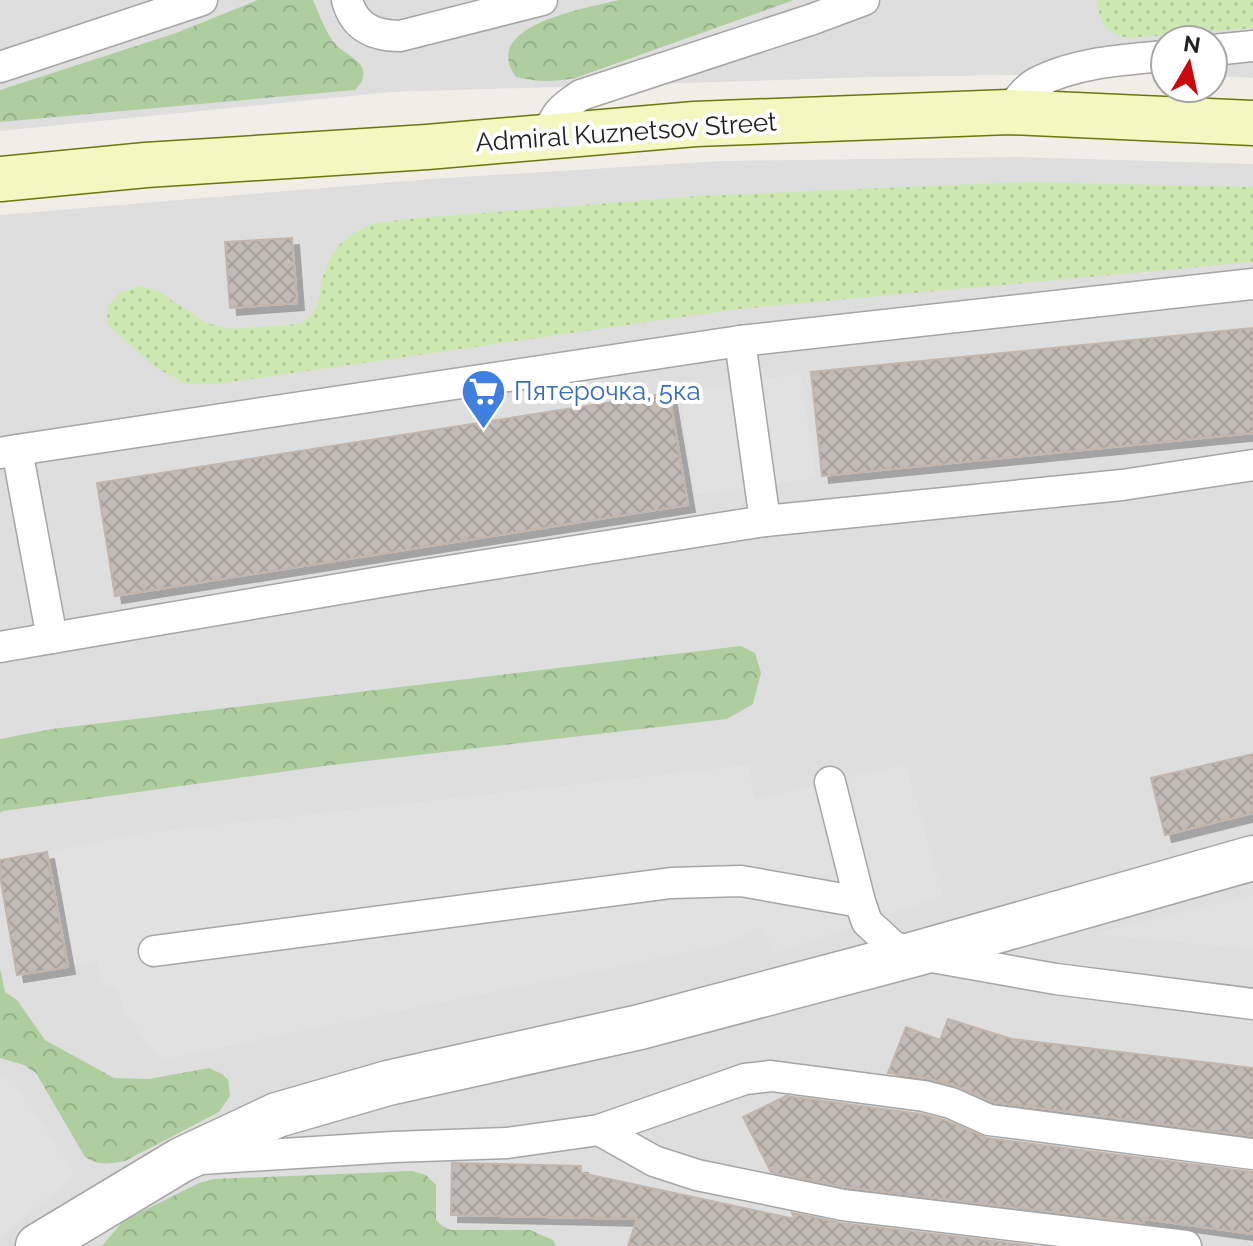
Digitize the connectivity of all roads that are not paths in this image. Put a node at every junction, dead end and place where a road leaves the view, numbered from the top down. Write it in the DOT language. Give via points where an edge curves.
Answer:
graph roads {
  1 [pos="202,0"];
  2 [pos="347,0"];
  3 [pos="542,0"];
  4 [pos="864,0"];
  5 [pos="1253,46"];
  6 [pos="1229,48"];
  7 [pos="1149,58"];
  8 [pos="0,67"];
  9 [pos="1009,112"];
  10 [pos="1253,123"];
  11 [pos="546,137"];
  12 [pos="0,179"];
  13 [pos="1253,284"];
  14 [pos="740,341"];
  15 [pos="8,451"];
  16 [pos="1253,465"];
  17 [pos="765,521"];
  18 [pos="52,638"];
  19 [pos="0,647"];
  20 [pos="830,782"];
  21 [pos="1253,858"];
  22 [pos="860,902"];
  23 [pos="154,951"];
  24 [pos="915,954"];
  25 [pos="1253,1004"];
  26 [pos="599,1130"];
  27 [pos="1253,1154"];
  28 [pos="181,1160"];
  29 [pos="38,1246"];
  30 [pos="1186,1246"];
  1 -- 8 [label="lane"];
  2 -- 3 [label="lane" via="357,22 387,36"];
  4 -- 11 [label="lane" via="581,95 555,116"];
  5 -- 6 [label="lane"];
  7 -- 9 [label="lane" via="1089,64 1038,81"];
  9 -- 10 [label="main road, Admiral Kuznetsov Street"];
  9 -- 11 [label="main road, Admiral Kuznetsov Street" via="695,124"];
  11 -- 12 [label="main road, Admiral Kuznetsov Street"];
  13 -- 14 [label="lane"];
  14 -- 15 [label="lane"];
  14 -- 17 [label="lane"];
  15 -- 18 [label="lane"];
  16 -- 17 [label="lane" via="1122,485"];
  17 -- 18 [label="lane"];
  18 -- 19 [label="lane"];
  20 -- 22 [label="lane"];
  21 -- 24 [label="street"];
  22 -- 23 [label="lane" via="741,881 671,883"];
  22 -- 24 [label="lane" via="867,922 893,946"];
  24 -- 25 [label="lane" via="1056,979"];
  24 -- 28 [label="street" via="640,1027 388,1083 277,1115"];
  26 -- 27 [label="lane" via="745,1079 771,1076 924,1096 989,1120"];
  26 -- 28 [label="lane" via="507,1143"];
  26 -- 30 [label="lane" via="654,1161 697,1175 843,1205"];
  28 -- 29 [label="street"];
}
